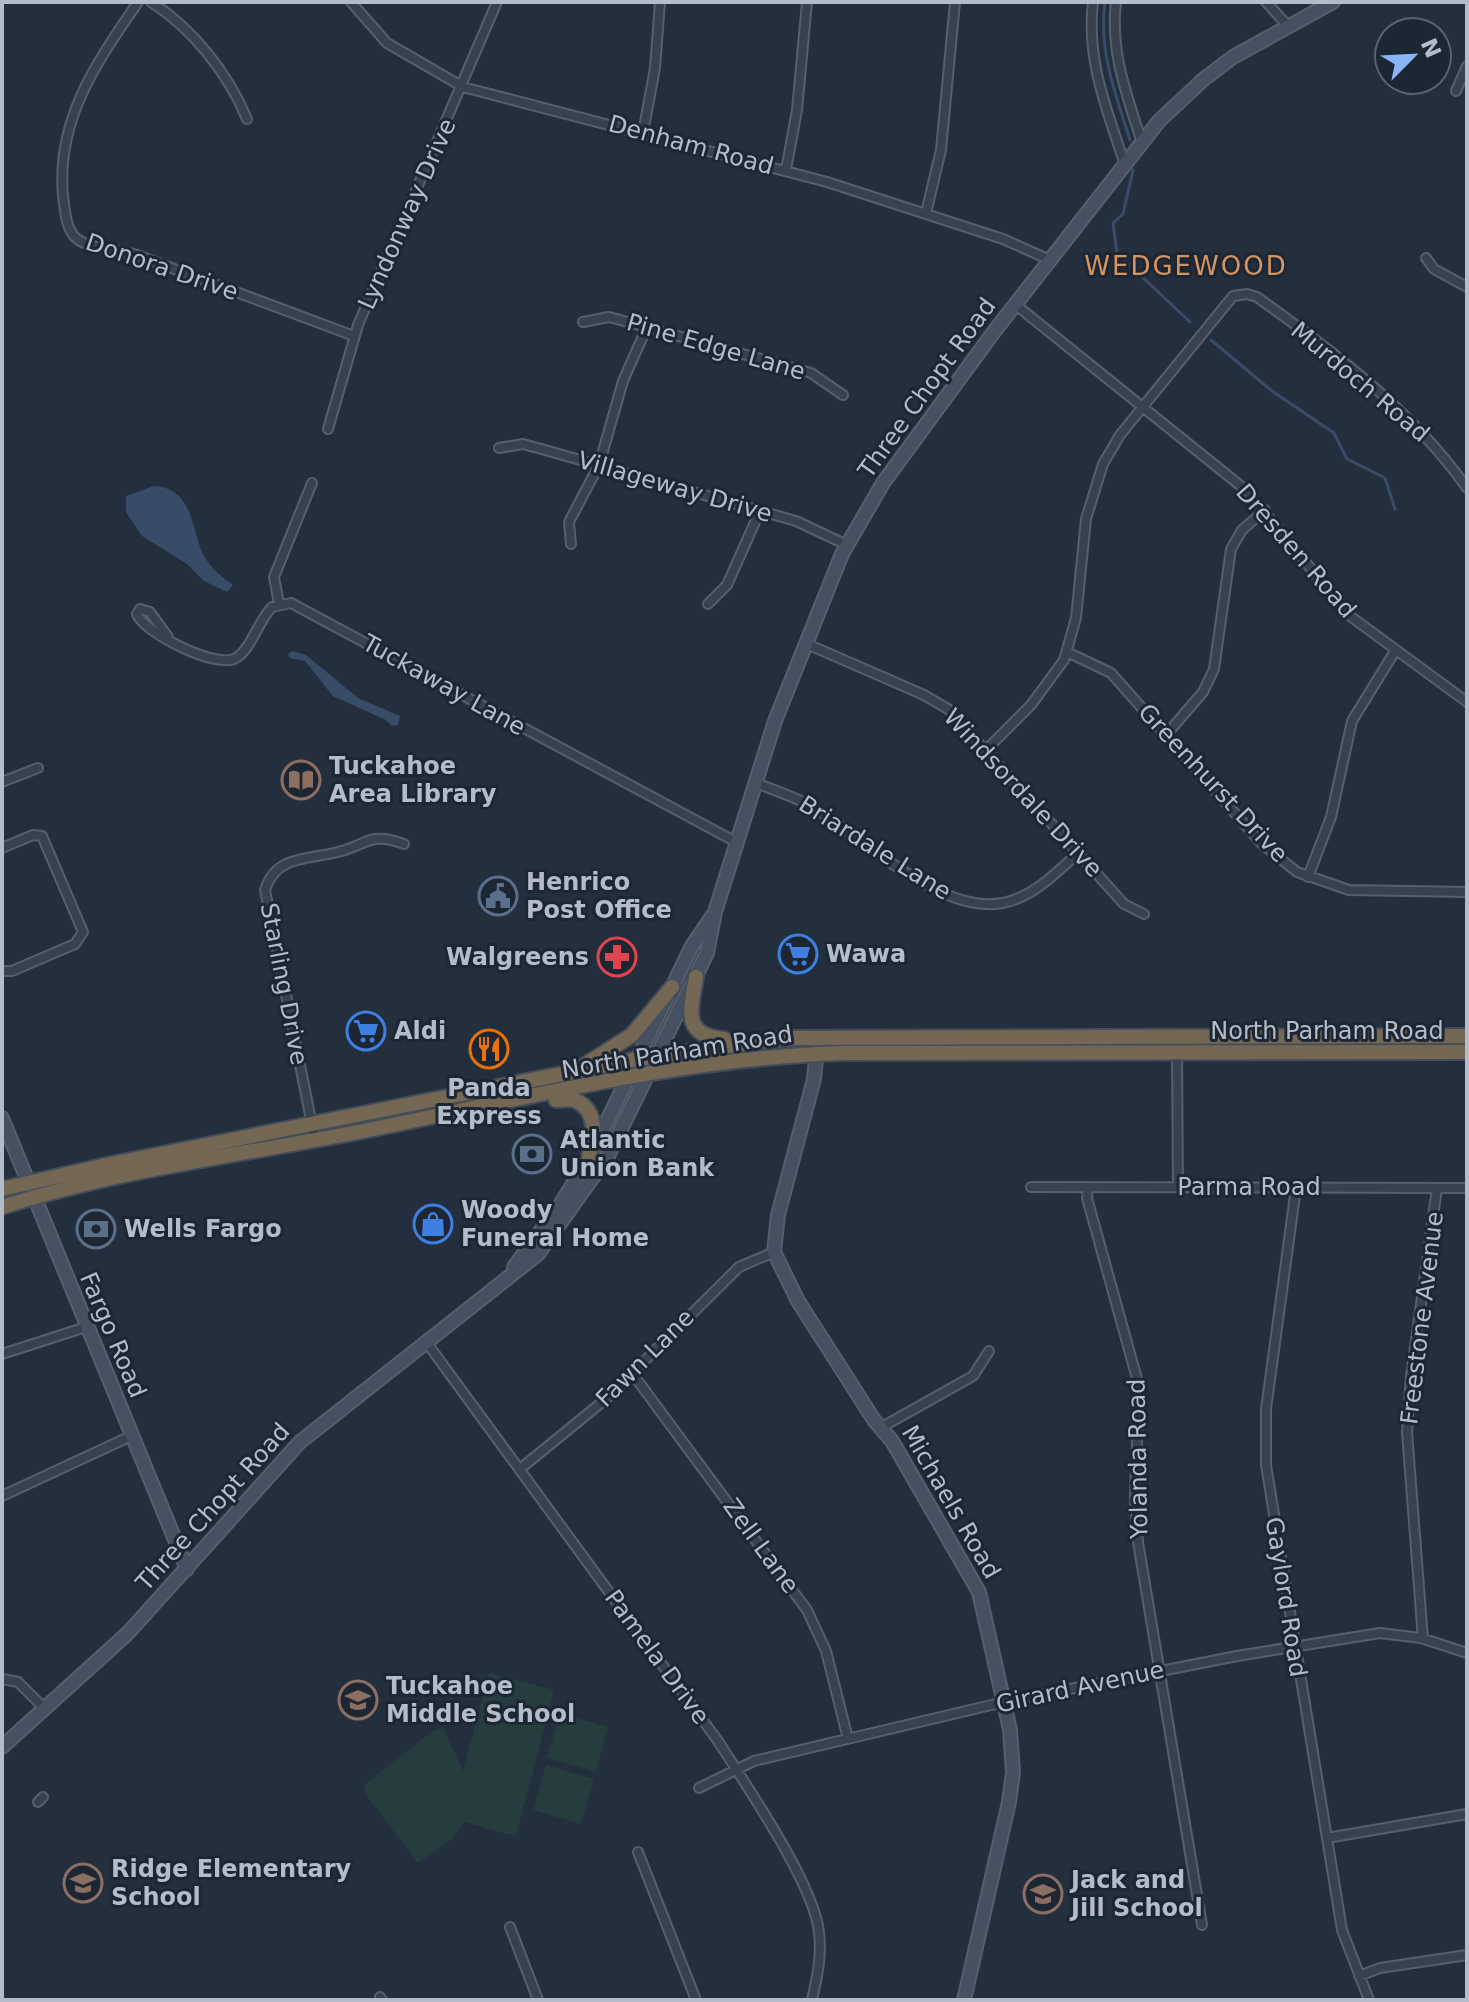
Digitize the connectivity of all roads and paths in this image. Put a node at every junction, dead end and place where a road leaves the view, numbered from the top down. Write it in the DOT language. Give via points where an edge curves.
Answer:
graph roads {
  1 [pos="138,2"];
  2 [pos="151,2"];
  3 [pos="351,2"];
  4 [pos="497,2"];
  5 [pos="660,2"];
  6 [pos="807,2"];
  7 [pos="955,2"];
  8 [pos="1093,2"];
  9 [pos="1116,2"];
  10 [pos="1266,2"];
  11 [pos="1333,2"];
  12 [pos="1289,27"];
  13 [pos="1467,66"];
  14 [pos="463,87"];
  15 [pos="1456,91"];
  16 [pos="247,119"];
  17 [pos="643,133"];
  18 [pos="1142,143"];
  19 [pos="1125,165"];
  20 [pos="786,170"];
  21 [pos="926,213"];
  22 [pos="1426,258"];
  23 [pos="1050,260"];
  24 [pos="1467,287"];
  25 [pos="1016,305"];
  26 [pos="583,322"];
  27 [pos="647,327"];
  28 [pos="354,336"];
  29 [pos="843,395"];
  30 [pos="1143,406"];
  31 [pos="328,429"];
  32 [pos="499,448"];
  33 [pos="599,465"];
  34 [pos="1466,482"];
  35 [pos="312,483"];
  36 [pos="1265,510"];
  37 [pos="760,511"];
  38 [pos="571,544"];
  39 [pos="847,545"];
  40 [pos="279,604"];
  41 [pos="708,604"];
  42 [pos="168,637"];
  43 [pos="807,644"];
  44 [pos="1395,651"];
  45 [pos="1067,652"];
  46 [pos="1467,702"];
  47 [pos="1166,735"];
  48 [pos="987,749"];
  49 [pos="38,768"];
  50 [pos="2,782"];
  51 [pos="753,782"];
  52 [pos="736,842"];
  53 [pos="404,844"];
  54 [pos="2,848"];
  55 [pos="1078,853"];
  56 [pos="1308,877"];
  57 [pos="1467,892"];
  58 [pos="715,912"];
  59 [pos="1144,914"];
  60 [pos="2,971"];
  61 [pos="696,977"];
  62 [pos="672,987"];
  63 [pos="1177,1036"];
  64 [pos="1467,1036"];
  65 [pos="817,1037"];
  66 [pos="744,1043"];
  67 [pos="1467,1052"];
  68 [pos="1177,1053"];
  69 [pos="817,1054"];
  70 [pos="658,1055"];
  71 [pos="637,1059"];
  72 [pos="573,1072"];
  73 [pos="649,1074"];
  74 [pos="629,1078"];
  75 [pos="496,1104"];
  76 [pos="2,1118"];
  77 [pos="312,1124"];
  78 [pos="315,1140"];
  79 [pos="589,1158"];
  80 [pos="28,1182"];
  81 [pos="1178,1186"];
  82 [pos="1031,1187"];
  83 [pos="1088,1187"];
  84 [pos="1296,1188"];
  85 [pos="1437,1188"];
  86 [pos="1467,1188"];
  87 [pos="2,1189"];
  88 [pos="34,1197"];
  89 [pos="2,1207"];
  90 [pos="774,1252"];
  91 [pos="505,1279"];
  92 [pos="86,1327"];
  93 [pos="427,1343"];
  94 [pos="989,1351"];
  95 [pos="2,1354"];
  96 [pos="632,1373"];
  97 [pos="882,1427"];
  98 [pos="131,1436"];
  99 [pos="520,1469"];
  100 [pos="2,1496"];
  101 [pos="187,1569"];
  102 [pos="1423,1639"];
  103 [pos="1293,1647"];
  104 [pos="1467,1653"];
  105 [pos="1158,1670"];
  106 [pos="2,1679"];
  107 [pos="1004,1702"];
  108 [pos="45,1709"];
  109 [pos="848,1739"];
  110 [pos="2,1747"];
  111 [pos="736,1769"];
  112 [pos="699,1788"];
  113 [pos="1467,1814"];
  114 [pos="1327,1838"];
  115 [pos="638,1852"];
  116 [pos="1202,1925"];
  117 [pos="510,1927"];
  118 [pos="1467,1955"];
  119 [pos="1359,1976"];
  120 [pos="538,2000"];
  121 [pos="696,2000"];
  122 [pos="812,2000"];
  123 [pos="964,2000"];
  124 [pos="1369,2000"];
  1 -- 28 [label="street, Donora Drive" via="96,63 72,114 63,183 73,235"];
  2 -- 16 [label="street" via="197,41 234,91"];
  3 -- 14 [label="street, Denham Road" via="387,43"];
  4 -- 14 [label="street, Lyndonway Drive"];
  5 -- 17 [label="street"];
  6 -- 20 [label="street"];
  7 -- 21 [label="street" via="941,150"];
  8 -- 19 [label="street" via="1094,66"];
  9 -- 18 [label="street" via="1117,63"];
  10 -- 12 [label="street"];
  11 -- 12 [label="main road, Three Chopt Road"];
  12 -- 18 [label="main road, Three Chopt Road" via="1204,79"];
  13 -- 15 [label="street"];
  14 -- 17 [label="street, Denham Road"];
  14 -- 28 [label="street, Lyndonway Drive"];
  17 -- 20 [label="street, Denham Road"];
  18 -- 19 [label="main road, Three Chopt Road"];
  19 -- 23 [label="main road, Three Chopt Road"];
  20 -- 21 [label="street, Denham Road"];
  21 -- 23 [label="street, Denham Road"];
  22 -- 24 [label="street" via="1434,269"];
  23 -- 25 [label="main road, Three Chopt Road"];
  25 -- 30 [label="street, Dresden Road"];
  25 -- 39 [label="main road, Three Chopt Road" via="883,483"];
  26 -- 27 [label="street, Pine Edge Lane" via="609,317"];
  27 -- 29 [label="street, Pine Edge Lane" via="811,373"];
  27 -- 33 [label="street" via="623,381"];
  28 -- 31 [label="street, Lyndonway Drive"];
  30 -- 34 [label="street, Murdoch Road" via="1228,301 1241,294 1253,296 1397,406"];
  30 -- 36 [label="street, Dresden Road"];
  30 -- 45 [label="street" via="1115,442 1091,497"];
  32 -- 33 [label="street, Villageway Drive" via="523,444"];
  33 -- 37 [label="street, Villageway Drive"];
  33 -- 38 [label="street" via="572,513"];
  35 -- 40 [label="street" via="274,577"];
  36 -- 44 [label="street, Dresden Road" via="1350,616"];
  36 -- 47 [label="street" via="1242,530 1231,549 1217,658 1207,686"];
  37 -- 39 [label="street, Villageway Drive" via="818,529"];
  37 -- 41 [label="street" via="727,585"];
  39 -- 43 [label="main road, Three Chopt Road"];
  40 -- 42 [label="street" via="262,618 241,654 225,662 207,659"];
  40 -- 52 [label="street, Tuckaway Lane" via="297,605"];
  43 -- 48 [label="street, Windsordale Drive" via="936,701"];
  43 -- 51 [label="main road, Three Chopt Road"];
  44 -- 46 [label="street, Dresden Road"];
  44 -- 56 [label="street" via="1352,721 1331,817"];
  45 -- 47 [label="street, Greenhurst Drive" via="1111,673"];
  45 -- 48 [label="street" via="1046,687"];
  47 -- 56 [label="street, Greenhurst Drive" via="1262,844"];
  48 -- 55 [label="street, Windsordale Drive"];
  49 -- 50 [label="street"];
  51 -- 52 [label="main road, Three Chopt Road"];
  51 -- 55 [label="street, Briardale Lane" via="812,807 940,892 971,903 1026,895"];
  52 -- 58 [label="main road, Three Chopt Road"];
  53 -- 77 [label="street, Starling Drive" via="373,838 339,852 293,860 270,875 265,890"];
  54 -- 60 [label="street" via="42,836 83,932 75,944"];
  55 -- 59 [label="street, Windsordale Drive" via="1124,904"];
  56 -- 57 [label="street, Greenhurst Drive" via="1349,890"];
  58 -- 61 [label="main road, Three Chopt Road"];
  58 -- 62 [label="main road, Three Chopt Road"];
  61 -- 66 [label="highway" via="690,1012 698,1031 708,1038"];
  61 -- 70 [label="main road, Three Chopt Road"];
  62 -- 71 [label="main road, Three Chopt Road"];
  62 -- 72 [label="highway" via="632,1035"];
  63 -- 64 [label="highway, North Parham Road"];
  63 -- 65 [label="highway, North Parham Road"];
  63 -- 68 [label="street"];
  65 -- 66 [label="highway, North Parham Road"];
  65 -- 69 [label="main road"];
  66 -- 70 [label="highway, North Parham Road"];
  67 -- 68 [label="highway, North Parham Road"];
  68 -- 69 [label="highway, North Parham Road"];
  68 -- 81 [label="street"];
  69 -- 73 [label="highway, North Parham Road"];
  69 -- 90 [label="main road"];
  70 -- 71 [label="highway, North Parham Road"];
  70 -- 73 [label="main road, Three Chopt Road"];
  71 -- 72 [label="highway, North Parham Road"];
  71 -- 74 [label="main road, Three Chopt Road"];
  72 -- 77 [label="highway, North Parham Road"];
  73 -- 74 [label="highway, North Parham Road"];
  73 -- 91 [label="main road, Three Chopt Road" via="580,1200 538,1254"];
  74 -- 75 [label="highway, North Parham Road"];
  74 -- 79 [label="main road, Three Chopt Road"];
  75 -- 78 [label="highway, North Parham Road"];
  75 -- 79 [label="highway" via="578,1101 593,1120"];
  76 -- 80 [label="main road, Fargo Road"];
  77 -- 78 [label="street, Starling Drive"];
  77 -- 80 [label="highway, North Parham Road"];
  78 -- 88 [label="highway, North Parham Road"];
  79 -- 91 [label="main road, Three Chopt Road"];
  80 -- 87 [label="highway, North Parham Road"];
  80 -- 88 [label="main road, Fargo Road"];
  81 -- 83 [label="street, Parma Road"];
  81 -- 84 [label="street, Parma Road"];
  82 -- 83 [label="street, Parma Road"];
  83 -- 105 [label="street, Yolanda Road" via="1139,1386 1136,1517"];
  84 -- 85 [label="street, Parma Road"];
  84 -- 103 [label="street, Gaylord Road" via="1264,1438"];
  85 -- 86 [label="street, Parma Road"];
  85 -- 102 [label="street, Freestone Avenue" via="1407,1432"];
  88 -- 89 [label="highway, North Parham Road"];
  88 -- 92 [label="main road, Fargo Road"];
  90 -- 96 [label="street, Fawn Lane" via="739,1267"];
  90 -- 97 [label="main road, Michaels Road" via="798,1301"];
  91 -- 93 [label="main road, Three Chopt Road"];
  92 -- 95 [label="street"];
  92 -- 98 [label="main road, Fargo Road"];
  93 -- 99 [label="street, Pamela Drive"];
  93 -- 101 [label="main road, Three Chopt Road" via="294,1448"];
  94 -- 97 [label="street" via="973,1376"];
  96 -- 99 [label="street, Fawn Lane"];
  96 -- 109 [label="street, Zell Lane" via="807,1610 826,1651"];
  97 -- 107 [label="main road, Michaels Road" via="971,1572"];
  98 -- 100 [label="street"];
  98 -- 101 [label="main road, Fargo Road"];
  99 -- 111 [label="street, Pamela Drive"];
  101 -- 108 [label="main road, Three Chopt Road" via="128,1633"];
  102 -- 103 [label="street, Girard Avenue" via="1380,1633"];
  102 -- 104 [label="street, Girard Avenue"];
  103 -- 105 [label="street, Girard Avenue"];
  103 -- 114 [label="street, Gaylord Road"];
  105 -- 107 [label="street, Girard Avenue"];
  105 -- 116 [label="street, Yolanda Road"];
  106 -- 108 [label="street" via="18,1682"];
  107 -- 109 [label="street, Girard Avenue"];
  107 -- 123 [label="main road, Michaels Road" via="1013,1772"];
  108 -- 110 [label="main road, Three Chopt Road"];
  109 -- 111 [label="street, Girard Avenue"];
  111 -- 112 [label="street, Girard Avenue"];
  111 -- 122 [label="street, Pamela Drive" via="812,1906 819,1965"];
  113 -- 114 [label="street"];
  114 -- 119 [label="street, Gaylord Road" via="1342,1930"];
  115 -- 121 [label="street"];
  117 -- 120 [label="street"];
  118 -- 119 [label="street"];
  119 -- 124 [label="street, Gaylord Road"];
}
